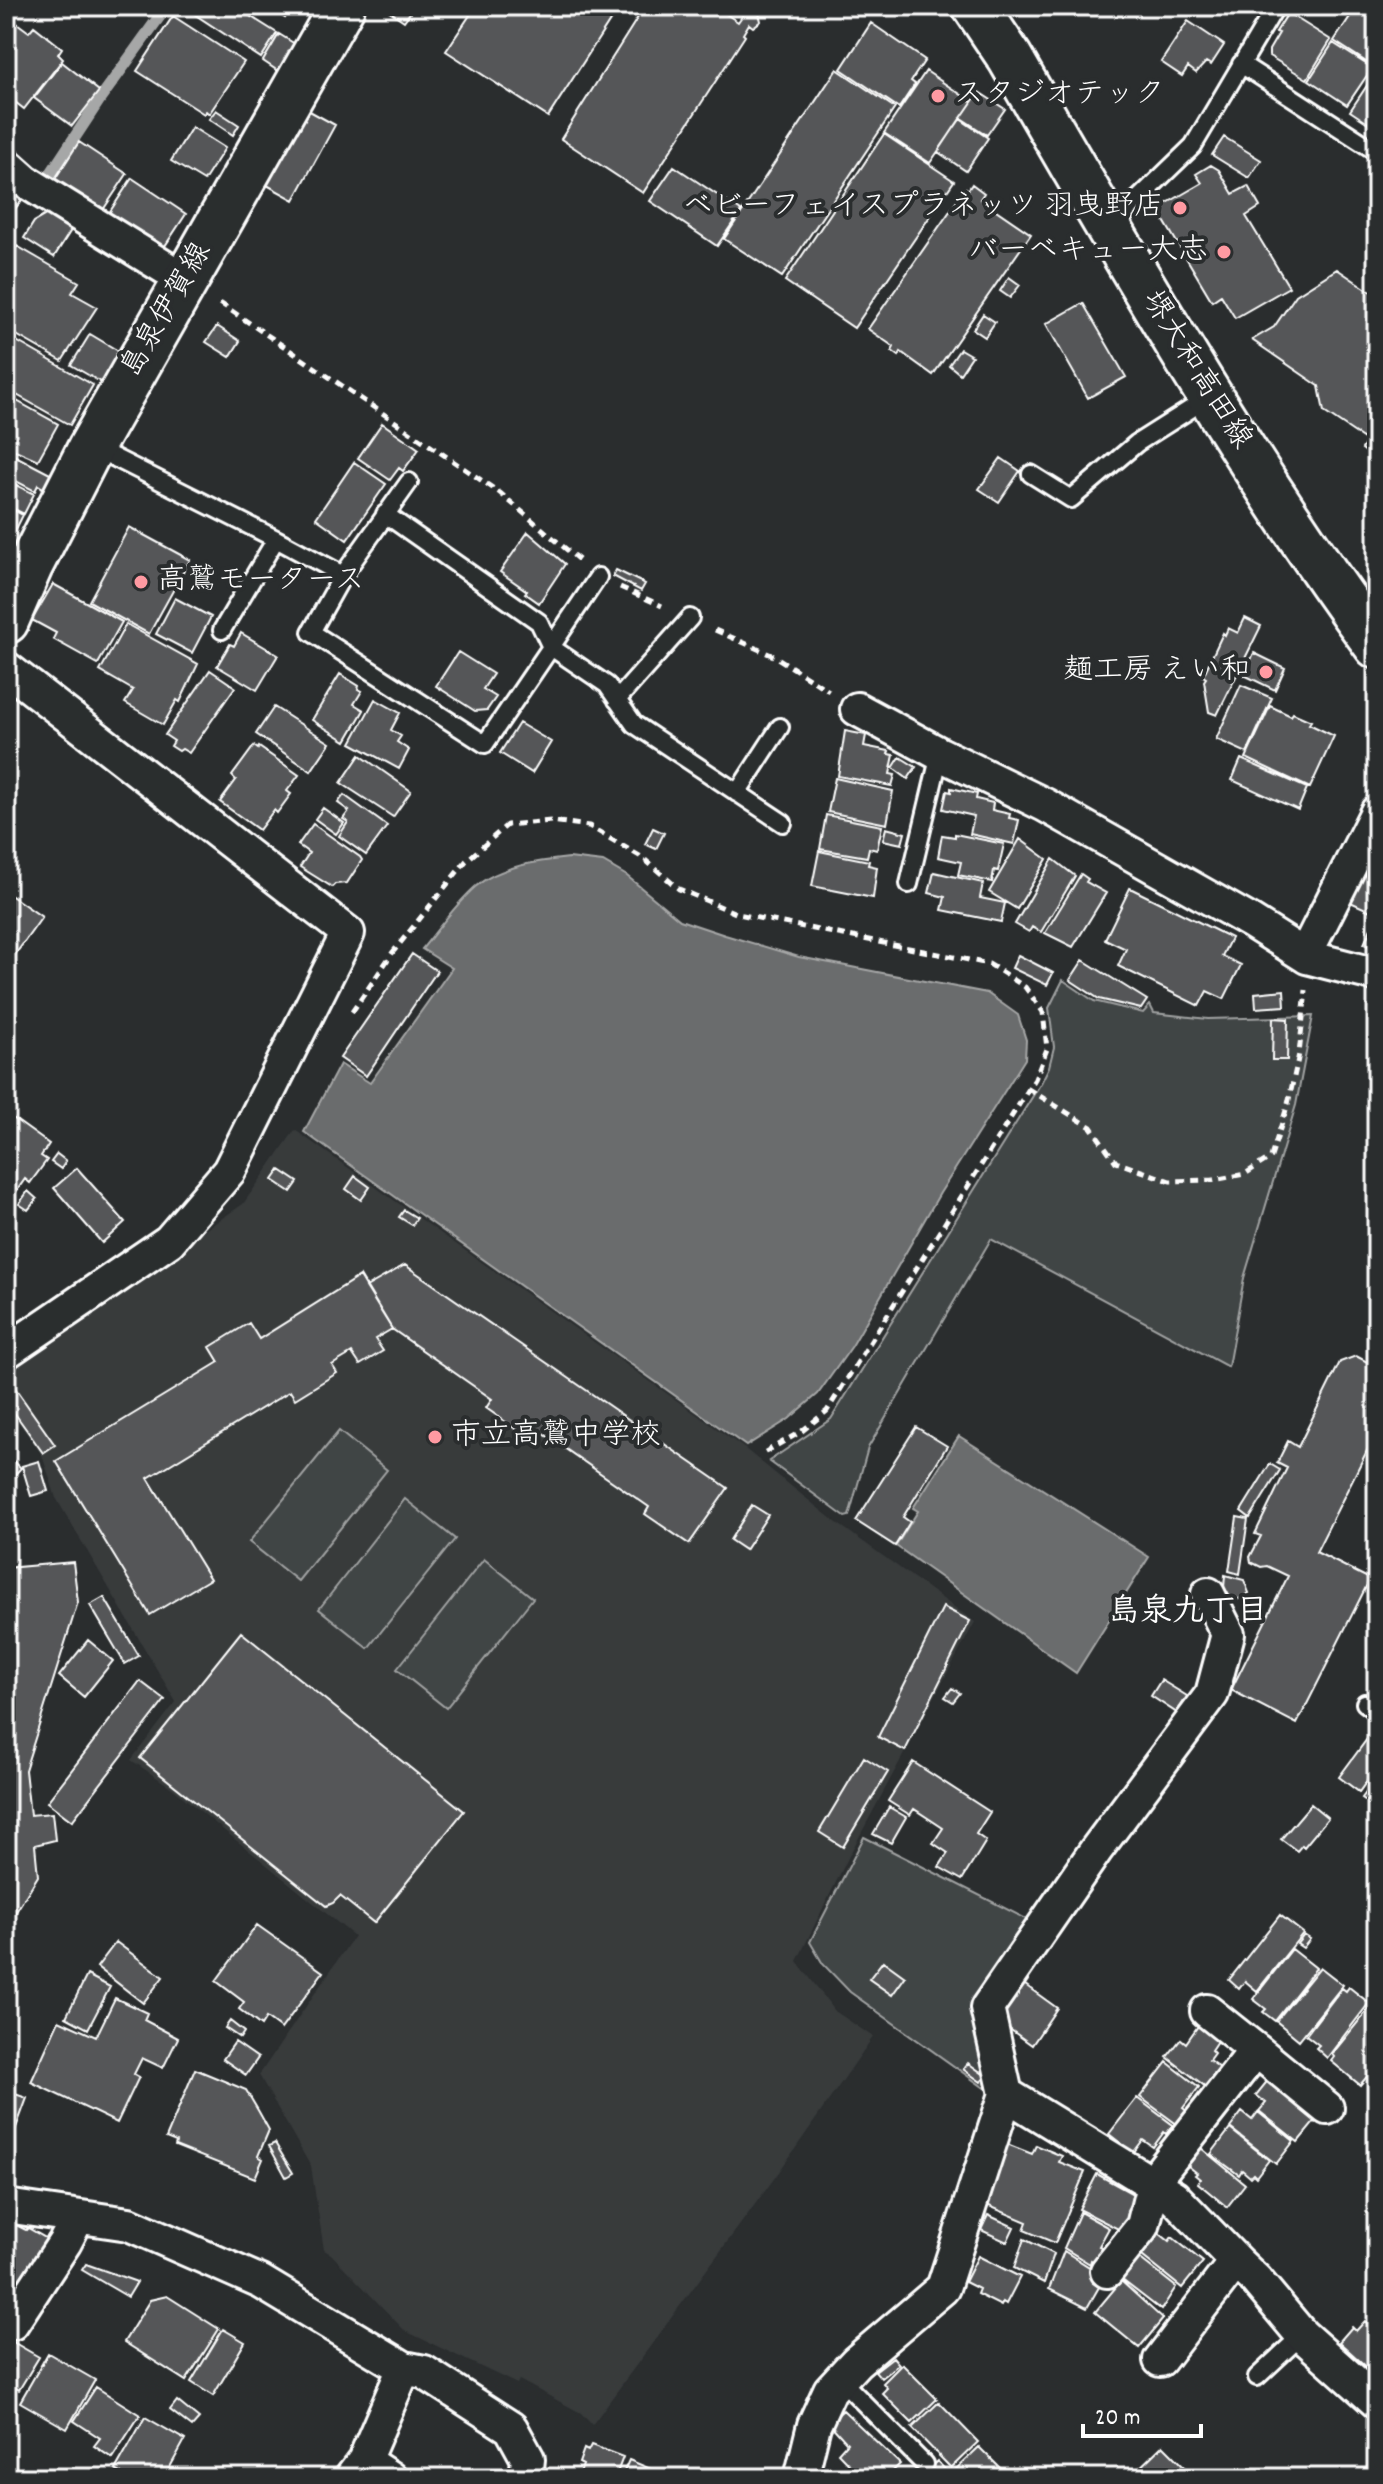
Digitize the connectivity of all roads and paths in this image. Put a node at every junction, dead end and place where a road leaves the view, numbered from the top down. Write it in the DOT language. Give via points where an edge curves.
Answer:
graph roads {
  1 [pos="342,6"];
  2 [pos="975,6"];
  3 [pos="1276,6"];
  4 [pos="1241,64"];
  5 [pos="1377,152"];
  6 [pos="6,164"];
  7 [pos="1111,231"];
  8 [pos="185,280"];
  9 [pos="1210,398"];
  10 [pos="91,447"];
  11 [pos="1031,474"];
  12 [pos="409,482"];
  13 [pos="385,514"];
  14 [pos="276,539"];
  15 [pos="343,575"];
  16 [pos="598,577"];
  17 [pos="690,618"];
  18 [pos="6,621"];
  19 [pos="222,630"];
  20 [pos="1377,646"];
  21 [pos="551,647"];
  22 [pos="6,668"];
  23 [pos="617,700"];
  24 [pos="857,709"];
  25 [pos="780,727"];
  26 [pos="940,754"];
  27 [pos="737,793"];
  28 [pos="1377,812"];
  29 [pos="783,823"];
  30 [pos="909,884"];
  31 [pos="1307,957"];
  32 [pos="1377,975"];
  33 [pos="351,1013"];
  34 [pos="1028,1089"];
  35 [pos="6,1352"];
  36 [pos="762,1454"];
  37 [pos="1208,1594"];
  38 [pos="1207,2011"];
  39 [pos="1256,2050"];
  40 [pos="1006,2094"];
  41 [pos="1327,2108"];
  42 [pos="1153,2185"];
  43 [pos="6,2206"];
  44 [pos="78,2217"];
  45 [pos="1236,2261"];
  46 [pos="1107,2271"];
  47 [pos="6,2320"];
  48 [pos="1302,2335"];
  49 [pos="1160,2360"];
  50 [pos="404,2368"];
  51 [pos="1257,2377"];
  52 [pos="840,2379"];
  53 [pos="1377,2402"];
  54 [pos="924,2464"];
  55 [pos="369,2472"];
  56 [pos="526,2478"];
  57 [pos="801,2478"];
  1 -- 8 [label="main road, 島泉伊賀線"];
  2 -- 7 [label="main road, 堺大和高田線"];
  3 -- 4 [label="lane"];
  4 -- 5 [label="lane"];
  4 -- 7 [label="lane" via="1193,146"];
  6 -- 8 [label="street"];
  7 -- 9 [label="main road, 堺大和高田線"];
  8 -- 10 [label="main road, 島泉伊賀線"];
  8 -- 16 [label="path" via="500,493"];
  9 -- 11 [label="lane" via="1137,443 1071,499"];
  9 -- 20 [label="main road, 堺大和高田線"];
  10 -- 14 [label="lane"];
  10 -- 18 [label="main road, 島泉伊賀線" via="24,563"];
  12 -- 13 [label="lane"];
  13 -- 15 [label="lane"];
  13 -- 21 [label="lane" via="539,622"];
  14 -- 15 [label="lane"];
  14 -- 19 [label="lane"];
  15 -- 21 [label="lane" via="311,632 485,744"];
  16 -- 17 [label="path"];
  16 -- 21 [label="lane"];
  17 -- 23 [label="lane"];
  17 -- 24 [label="path" via="776,657"];
  21 -- 23 [label="lane" via="607,685"];
  22 -- 35 [label="street" via="348,933 229,1171 169,1241"];
  23 -- 27 [label="lane" via="634,724"];
  24 -- 26 [label="street"];
  25 -- 27 [label="lane"];
  26 -- 30 [label="lane"];
  26 -- 31 [label="street" via="1045,805"];
  27 -- 29 [label="lane"];
  28 -- 31 [label="street"];
  31 -- 32 [label="street"];
  31 -- 34 [label="path" via="1299,1054 1288,1104 1271,1157 1245,1174 1170,1181 1116,1162 1091,1127"];
  33 -- 34 [label="path" via="466,861 507,825 551,821 589,826 643,858 679,889 738,914 989,964 1025,987 1043,1012 1047,1049"];
  34 -- 36 [label="path" via="827,1411"];
  37 -- 40 [label="street" via="1228,1634 1212,1694 987,2008"];
  38 -- 39 [label="street"];
  39 -- 41 [label="street"];
  39 -- 42 [label="street"];
  40 -- 42 [label="street"];
  40 -- 52 [label="street" via="943,2288"];
  42 -- 45 [label="street" via="1174,2197"];
  42 -- 46 [label="street" via="1143,2226"];
  43 -- 44 [label="street"];
  44 -- 47 [label="street" via="12,2323"];
  44 -- 50 [label="street" via="129,2224 261,2282"];
  45 -- 48 [label="street"];
  45 -- 49 [label="street"];
  48 -- 51 [label="lane"];
  48 -- 53 [label="street"];
  50 -- 55 [label="street"];
  50 -- 56 [label="street" via="424,2372 511,2428 528,2459"];
  52 -- 54 [label="lane"];
  52 -- 57 [label="street" via="814,2425"];
}
